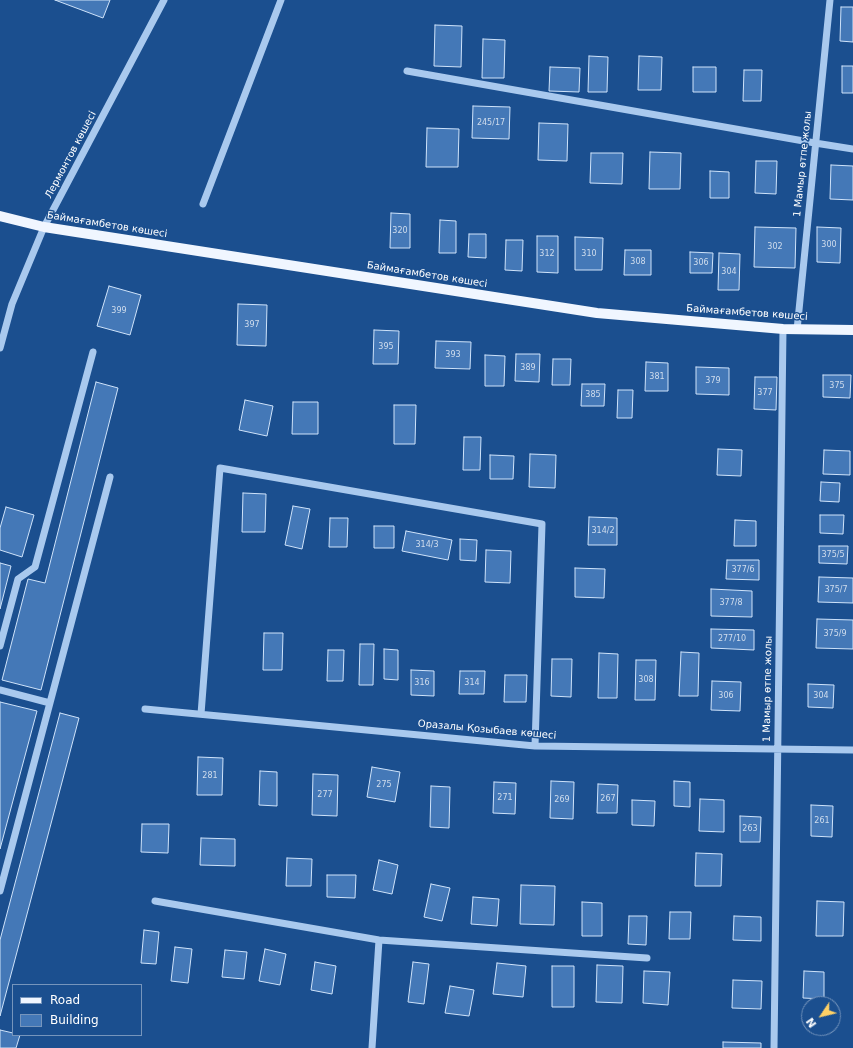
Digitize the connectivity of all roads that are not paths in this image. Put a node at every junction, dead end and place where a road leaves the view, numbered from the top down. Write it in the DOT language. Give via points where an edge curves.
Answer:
graph roads {
  1 [pos="164,0"];
  2 [pos="281,0"];
  3 [pos="830,0"];
  4 [pos="407,71"];
  5 [pos="815,143"];
  6 [pos="853,149"];
  7 [pos="203,204"];
  8 [pos="0,216"];
  9 [pos="44,227"];
  10 [pos="783,329"];
  11 [pos="797,330"];
  12 [pos="853,330"];
  13 [pos="0,348"];
  14 [pos="92,352"];
  15 [pos="110,477"];
  16 [pos="0,646"];
  17 [pos="0,690"];
  18 [pos="50,703"];
  19 [pos="145,709"];
  20 [pos="201,714"];
  21 [pos="535,746"];
  22 [pos="778,748"];
  23 [pos="853,750"];
  24 [pos="0,891"];
  25 [pos="155,901"];
  26 [pos="379,940"];
  27 [pos="647,958"];
  28 [pos="372,1048"];
  29 [pos="774,1048"];
  1 -- 9 [label="street, Лермонтов көшесі"];
  2 -- 7 [label="street"];
  3 -- 5 [label="street, 1 Мамыр өтпе жолы"];
  4 -- 5 [label="street"];
  5 -- 6 [label="street"];
  5 -- 11 [label="street, 1 Мамыр өтпе жолы"];
  8 -- 9 [label="main road, Баймағамбетов көшесі"];
  9 -- 10 [label="main road, Баймағамбетов көшесі" via="598,313"];
  9 -- 13 [label="street, Лермонтов көшесі" via="12,304"];
  10 -- 11 [label="main road, Баймағамбетов көшесі"];
  10 -- 22 [label="street, 1 Мамыр өтпе жолы"];
  11 -- 12 [label="main road, Баймағамбетов көшесі"];
  14 -- 16 [label="street" via="35,567 18,579"];
  15 -- 18 [label="street"];
  17 -- 18 [label="street"];
  18 -- 24 [label="street"];
  19 -- 20 [label="street, Оразалы Қозыбаев көшесі"];
  20 -- 21 [label="street, Оразалы Қозыбаев көшесі"];
  20 -- 21 [label="street" via="220,468 542,524"];
  21 -- 22 [label="street, Оразалы Қозыбаев көшесі"];
  22 -- 23 [label="street, Оразалы Қозыбаев көшесі"];
  22 -- 29 [label="street, 1 Мамыр өтпе жолы"];
  25 -- 26 [label="street"];
  26 -- 27 [label="street"];
  26 -- 28 [label="street"];
}
